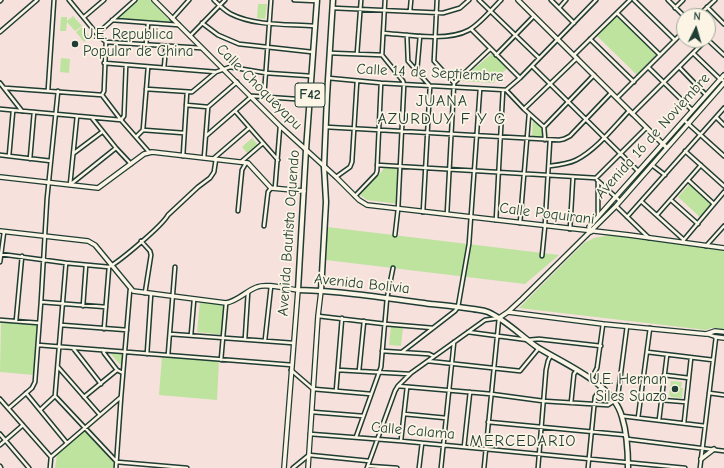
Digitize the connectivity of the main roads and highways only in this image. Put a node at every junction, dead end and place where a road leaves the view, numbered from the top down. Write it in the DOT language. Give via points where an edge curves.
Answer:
graph roads {
  1 [pos="333,0"];
  2 [pos="317,1"];
  3 [pos="298,290"];
  4 [pos="321,290"];
  5 [pos="628,468"];
  1 -- 4 [label="main road, Avenida Bautista Oquendo / F42" via="324,167 326,202"];
  2 -- 3 [label="main road, Avenida Bautista Oquendo / F42"];
  3 -- 4 [label="main road, Avenida Bolivia"];
  4 -- 5 [label="main road, Avenida Bolivia" via="458,307 487,312 499,318 539,348 591,379 614,402 622,416"];
}
